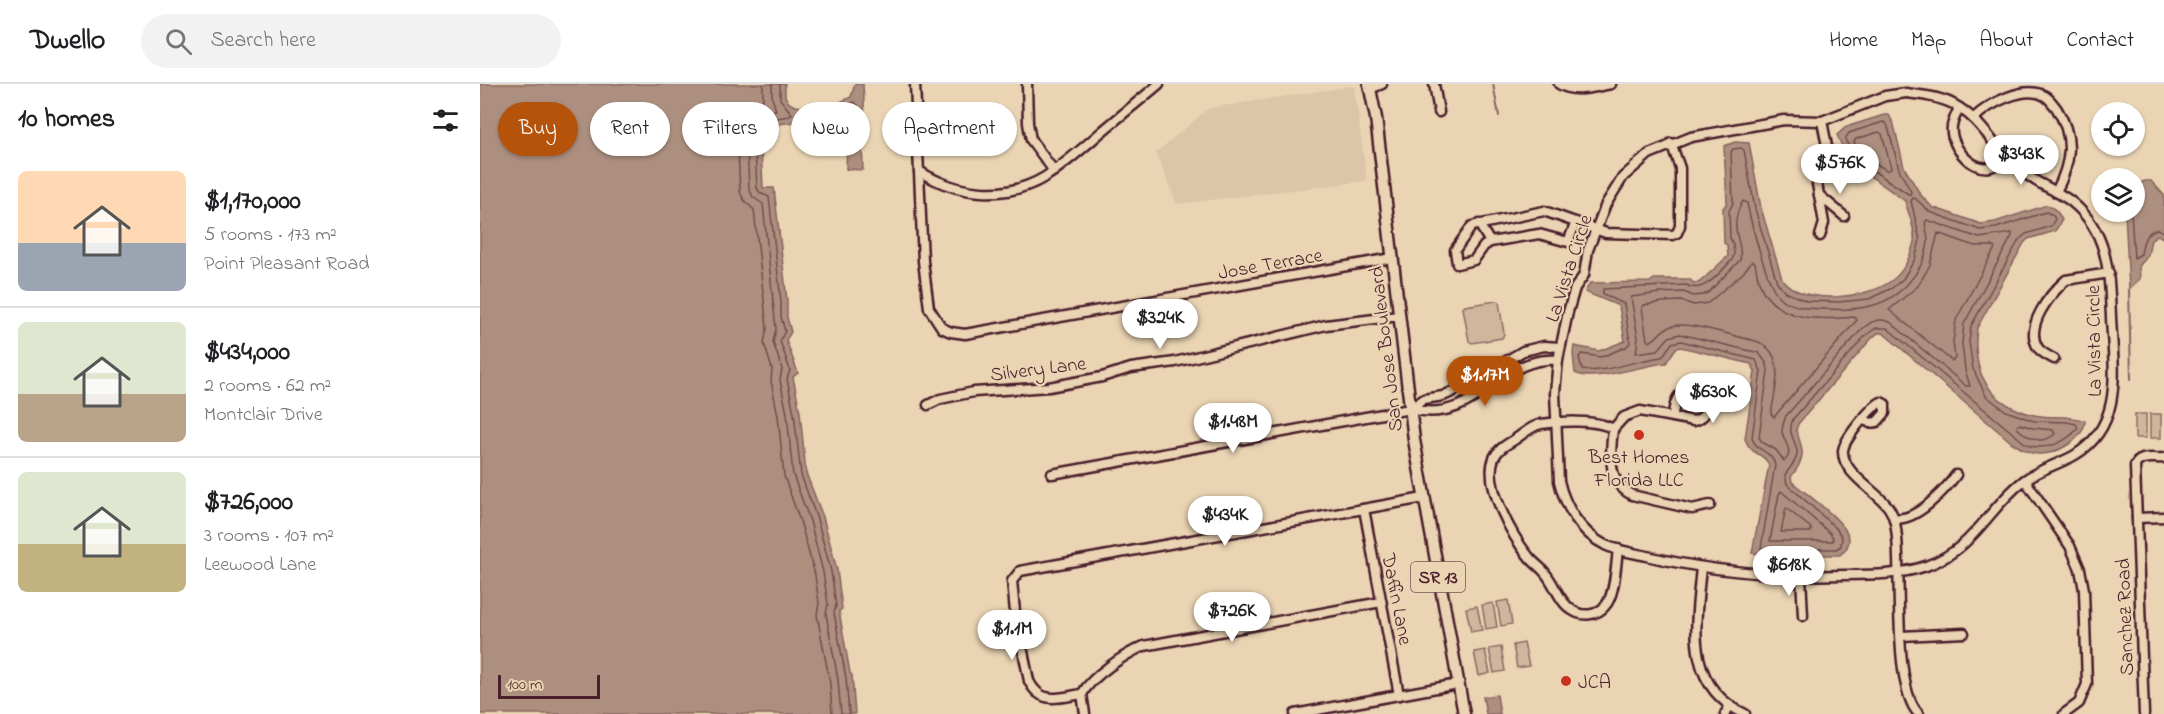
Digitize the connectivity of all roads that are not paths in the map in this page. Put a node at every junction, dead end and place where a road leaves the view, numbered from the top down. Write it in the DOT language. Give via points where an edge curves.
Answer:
graph roads {
  1 [pos="915,84"];
  2 [pos="1027,84"];
  3 [pos="1382,84"];
  4 [pos="1434,84"];
  5 [pos="1559,84"];
  6 [pos="1611,84"];
  7 [pos="1155,85"];
  8 [pos="1370,87"];
  9 [pos="1959,108"];
  10 [pos="1439,112"];
  11 [pos="1974,118"];
  12 [pos="1822,121"];
  13 [pos="1671,143"];
  14 [pos="2005,156"];
  15 [pos="919,171"];
  16 [pos="1054,171"];
  17 [pos="2056,192"];
  18 [pos="1819,195"];
  19 [pos="1844,216"];
  20 [pos="1576,222"];
  21 [pos="1479,224"];
  22 [pos="1597,230"];
  23 [pos="1820,236"];
  24 [pos="1490,242"];
  25 [pos="1392,258"];
  26 [pos="2109,273"];
  27 [pos="1399,316"];
  28 [pos="1560,347"];
  29 [pos="1511,359"];
  30 [pos="2054,359"];
  31 [pos="1558,360"];
  32 [pos="1517,368"];
  33 [pos="1481,375"];
  34 [pos="1490,388"];
  35 [pos="928,405"];
  36 [pos="1410,409"];
  37 [pos="1672,417"];
  38 [pos="1864,419"];
  39 [pos="1557,423"];
  40 [pos="1613,429"];
  41 [pos="2164,458"];
  42 [pos="1052,474"];
  43 [pos="1956,475"];
  44 [pos="2025,480"];
  45 [pos="1424,498"];
  46 [pos="1710,505"];
  47 [pos="1364,509"];
  48 [pos="2164,517"];
  49 [pos="1894,518"];
  50 [pos="2137,518"];
  51 [pos="1618,549"];
  52 [pos="1701,567"];
  53 [pos="1899,574"];
  54 [pos="1801,576"];
  55 [pos="1381,602"];
  56 [pos="1803,616"];
  57 [pos="1964,633"];
  58 [pos="1901,636"];
  59 [pos="1458,684"];
  60 [pos="1082,694"];
  61 [pos="1399,695"];
  62 [pos="1728,710"];
  63 [pos="1085,714"];
  64 [pos="1295,714"];
  65 [pos="1464,714"];
  66 [pos="1745,714"];
  67 [pos="1919,714"];
  68 [pos="2064,714"];
  69 [pos="2144,714"];
  1 -- 15 [label="street"];
  2 -- 16 [label="street" via="1031,140"];
  3 -- 8 [label="street"];
  4 -- 10 [label="street"];
  5 -- 6 [label="street" via="1572,90"];
  7 -- 16 [label="street"];
  8 -- 25 [label="main road, San Jose Boulevard / SR 13"];
  9 -- 11 [label="street, La Vista Circle"];
  9 -- 12 [label="street, La Vista Circle" via="1929,96 1906,93 1885,96"];
  9 -- 14 [label="street" via="1952,126 1957,148 1972,163 1983,167 1997,164"];
  11 -- 14 [label="street, La Vista Circle"];
  11 -- 17 [label="street" via="2003,98 2034,92 2051,100 2065,122 2068,141 2069,160"];
  12 -- 13 [label="street, La Vista Circle" via="1784,120"];
  12 -- 18 [label="street" via="1830,161 1817,184"];
  13 -- 22 [label="street, La Vista Circle" via="1649,154 1623,177"];
  13 -- 22 [label="street" via="1680,168 1677,233 1613,235"];
  14 -- 17 [label="street, La Vista Circle"];
  15 -- 16 [label="street" via="945,185 983,192 1018,189"];
  15 -- 25 [label="street, Jose Terrace" via="928,308 942,328 951,332 965,334"];
  17 -- 26 [label="street, La Vista Circle" via="2088,219 2104,248"];
  18 -- 19 [label="street"];
  18 -- 23 [label="street" via="1824,223"];
  20 -- 21 [label="street" via="1544,212"];
  20 -- 22 [label="street"];
  20 -- 24 [label="street" via="1568,242 1539,234"];
  21 -- 24 [label="street"];
  21 -- 24 [label="street" via="1472,226 1455,250 1457,264 1474,260"];
  22 -- 28 [label="street, La Vista Circle" via="1584,274 1575,288"];
  25 -- 27 [label="main road, San Jose Boulevard / SR 13"];
  26 -- 30 [label="street" via="2066,280 2042,311 2034,338 2041,351"];
  26 -- 44 [label="street, La Vista Circle" via="2114,383 2106,422 2078,454"];
  27 -- 35 [label="street, Silvery Lane" via="1326,325 1102,377 1048,387 974,392"];
  27 -- 36 [label="main road, San Jose Boulevard / SR 13"];
  28 -- 29 [label="street" via="1535,347"];
  28 -- 31 [label="street, La Vista Circle"];
  29 -- 32 [label="street"];
  29 -- 33 [label="street"];
  31 -- 32 [label="street" via="1538,360"];
  31 -- 39 [label="street, La Vista Circle"];
  32 -- 34 [label="street"];
  33 -- 34 [label="street"];
  33 -- 36 [label="street"];
  34 -- 36 [label="street" via="1463,406 1425,412"];
  36 -- 42 [label="street"];
  36 -- 45 [label="main road, San Jose Boulevard / SR 13"];
  37 -- 40 [label="street" via="1646,411 1631,413"];
  38 -- 49 [label="street" via="1842,449 1844,459"];
  39 -- 40 [label="street" via="1592,422"];
  39 -- 51 [label="street, La Vista Circle" via="1559,481 1569,509 1588,533"];
  39 -- 51 [label="street" via="1536,426 1503,447 1494,459 1492,477 1507,523 1563,602 1578,614 1597,613 1605,607"];
  40 -- 46 [label="street" via="1614,479 1624,492 1692,509"];
  41 -- 50 [label="street, Sanchez Road" via="2137,461"];
  43 -- 49 [label="street" via="1929,504 1906,517"];
  44 -- 53 [label="street, La Vista Circle" via="1964,544 1936,562"];
  44 -- 68 [label="street" via="2062,532 2080,569 2084,590 2088,680 2081,699"];
  45 -- 47 [label="street"];
  45 -- 59 [label="main road, San Jose Boulevard / SR 13"];
  47 -- 55 [label="street, Daffin Lane"];
  47 -- 60 [label="street" via="1020,571 1012,581 1033,689 1046,698"];
  48 -- 50 [label="street"];
  49 -- 53 [label="street"];
  50 -- 69 [label="street, Sanchez Road"];
  51 -- 52 [label="street, La Vista Circle"];
  52 -- 54 [label="street, La Vista Circle" via="1756,575"];
  52 -- 62 [label="street" via="1696,634 1699,660 1710,685"];
  53 -- 54 [label="street, La Vista Circle"];
  53 -- 58 [label="street"];
  54 -- 56 [label="street"];
  55 -- 60 [label="street" via="1144,646 1111,666"];
  55 -- 61 [label="street, Daffin Lane"];
  57 -- 58 [label="street"];
  58 -- 67 [label="street" via="1907,693"];
  59 -- 61 [label="street"];
  59 -- 65 [label="main road, San Jose Boulevard / SR 13"];
  60 -- 63 [label="street"];
  61 -- 64 [label="street"];
  62 -- 66 [label="street"];
}
